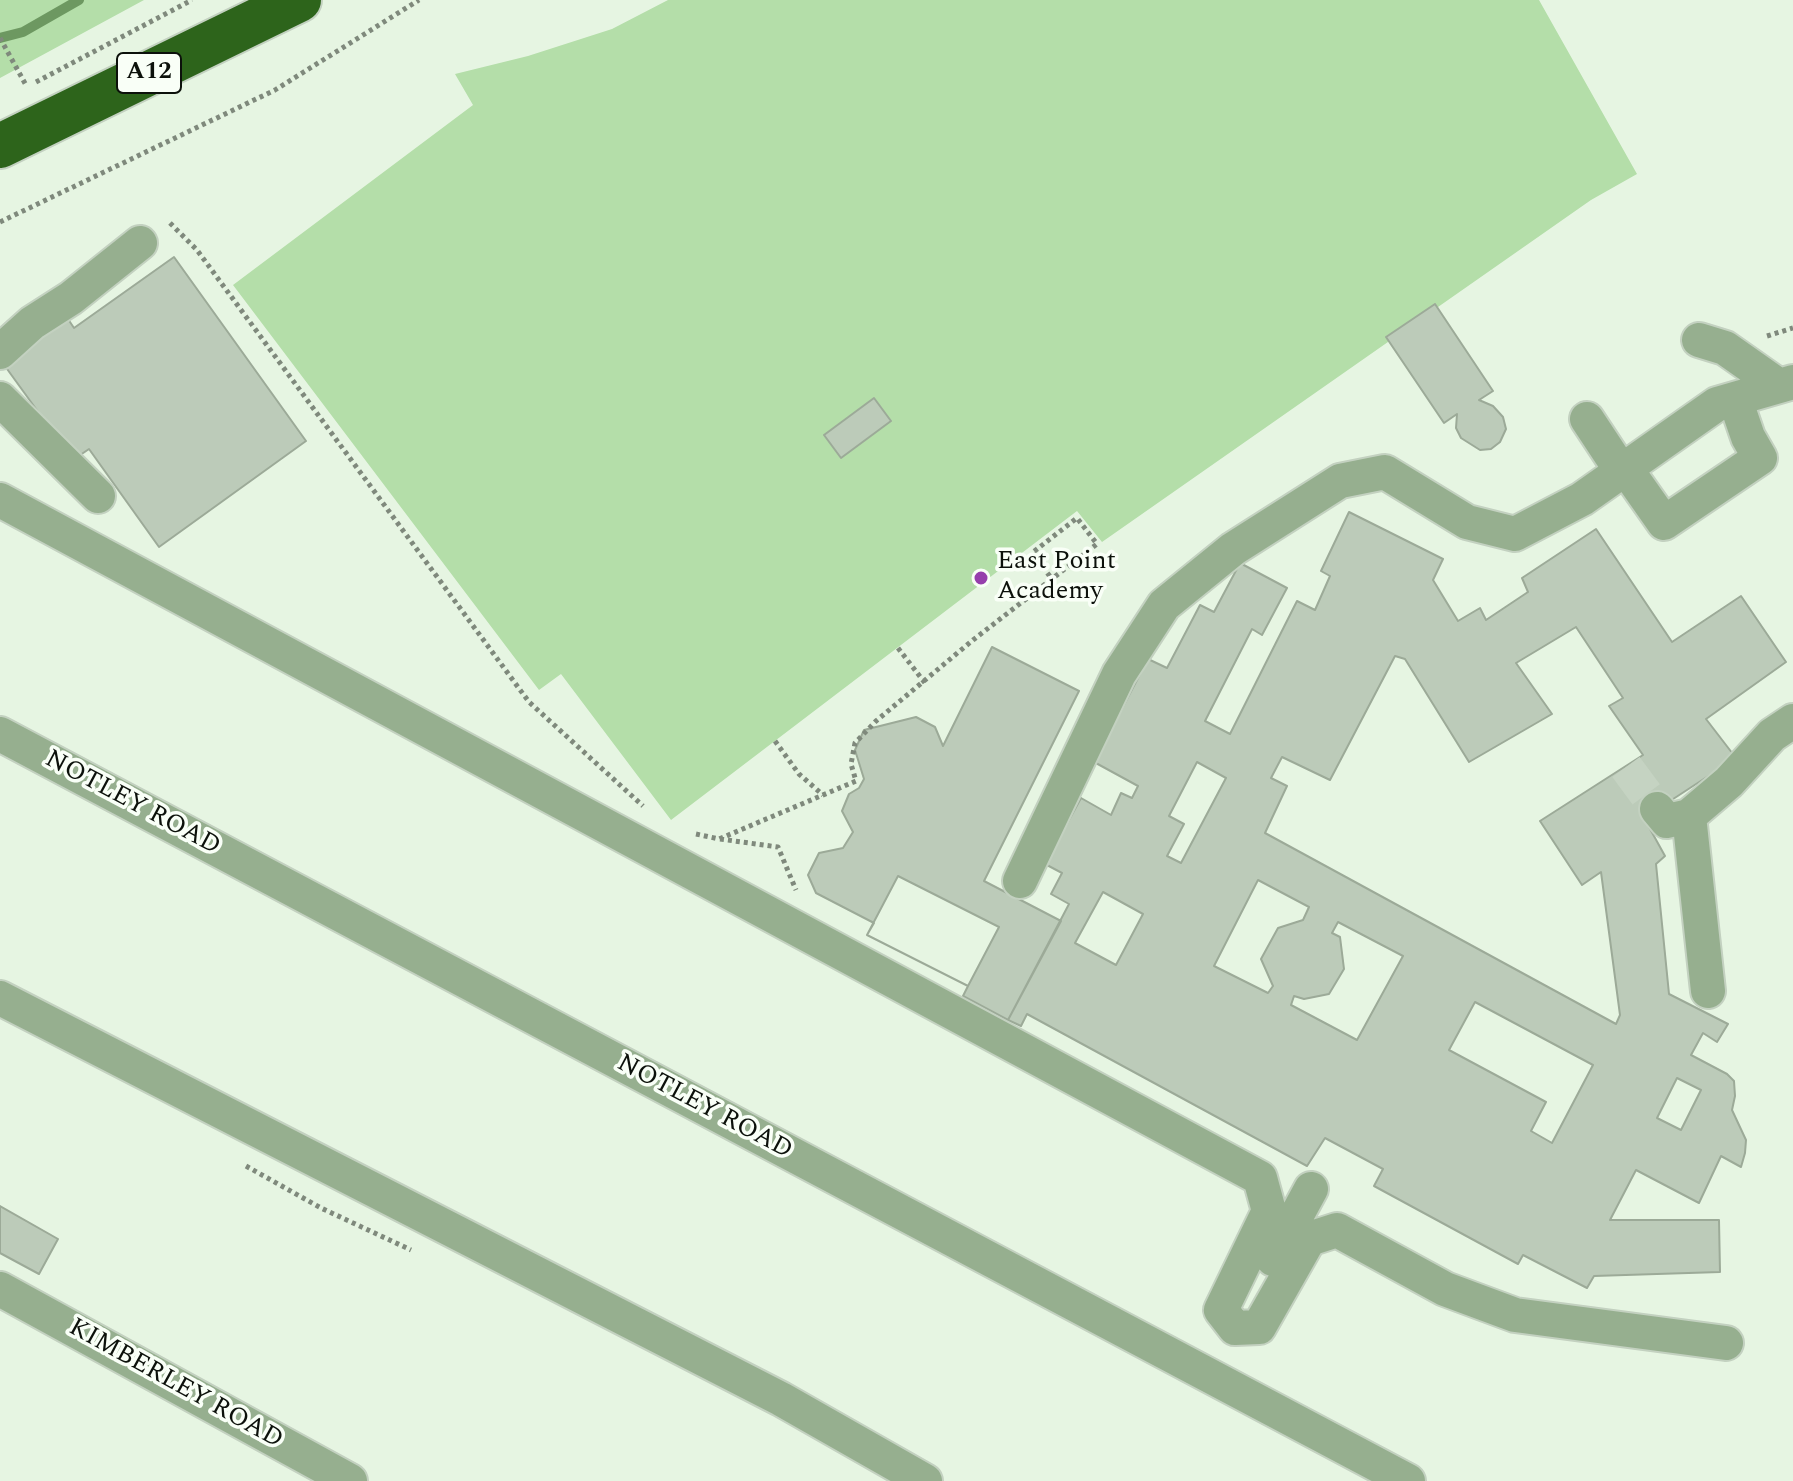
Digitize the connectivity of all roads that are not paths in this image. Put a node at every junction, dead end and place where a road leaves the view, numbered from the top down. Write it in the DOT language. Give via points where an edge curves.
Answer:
graph roads {
  1 [pos="299,0"];
  2 [pos="0,146"];
  3 [pos="140,243"];
  4 [pos="1699,340"];
  5 [pos="0,352"];
  6 [pos="1786,384"];
  7 [pos="0,399"];
  8 [pos="1735,399"];
  9 [pos="1587,419"];
  10 [pos="1624,470"];
  11 [pos="98,496"];
  12 [pos="0,500"];
  13 [pos="1793,721"];
  14 [pos="0,734"];
  15 [pos="1020,881"];
  16 [pos="1708,991"];
  17 [pos="0,998"];
  18 [pos="1311,1189"];
  19 [pos="0,1289"];
  20 [pos="1235,1328"];
  21 [pos="1726,1343"];
  22 [pos="1202,1374"];
  23 [pos="350,1481"];
  24 [pos="925,1481"];
  25 [pos="1408,1481"];
  1 -- 2 [label="highway, A12"];
  3 -- 5 [label="street"];
  4 -- 6 [label="street" via="1725,348"];
  6 -- 8 [label="street"];
  7 -- 11 [label="street"];
  8 -- 10 [label="street" via="1717,404"];
  8 -- 10 [label="street" via="1760,458 1664,523"];
  9 -- 10 [label="street"];
  10 -- 15 [label="street" via="1515,534 1467,522 1385,472 1340,481 1233,549 1164,605 1126,663"];
  12 -- 20 [label="street" via="1260,1178 1269,1211 1221,1310"];
  13 -- 16 [label="street" via="1772,735 1729,782 1673,812"];
  14 -- 22 [label="street, NOTLEY ROAD"];
  17 -- 24 [label="street" via="781,1399"];
  18 -- 20 [label="street"];
  19 -- 23 [label="street, KIMBERLEY ROAD"];
  20 -- 21 [label="street" via="1259,1327 1309,1239 1337,1230 1445,1289 1515,1315"];
  20 -- 22 [label="street"];
  22 -- 25 [label="street, NOTLEY ROAD"];
}
